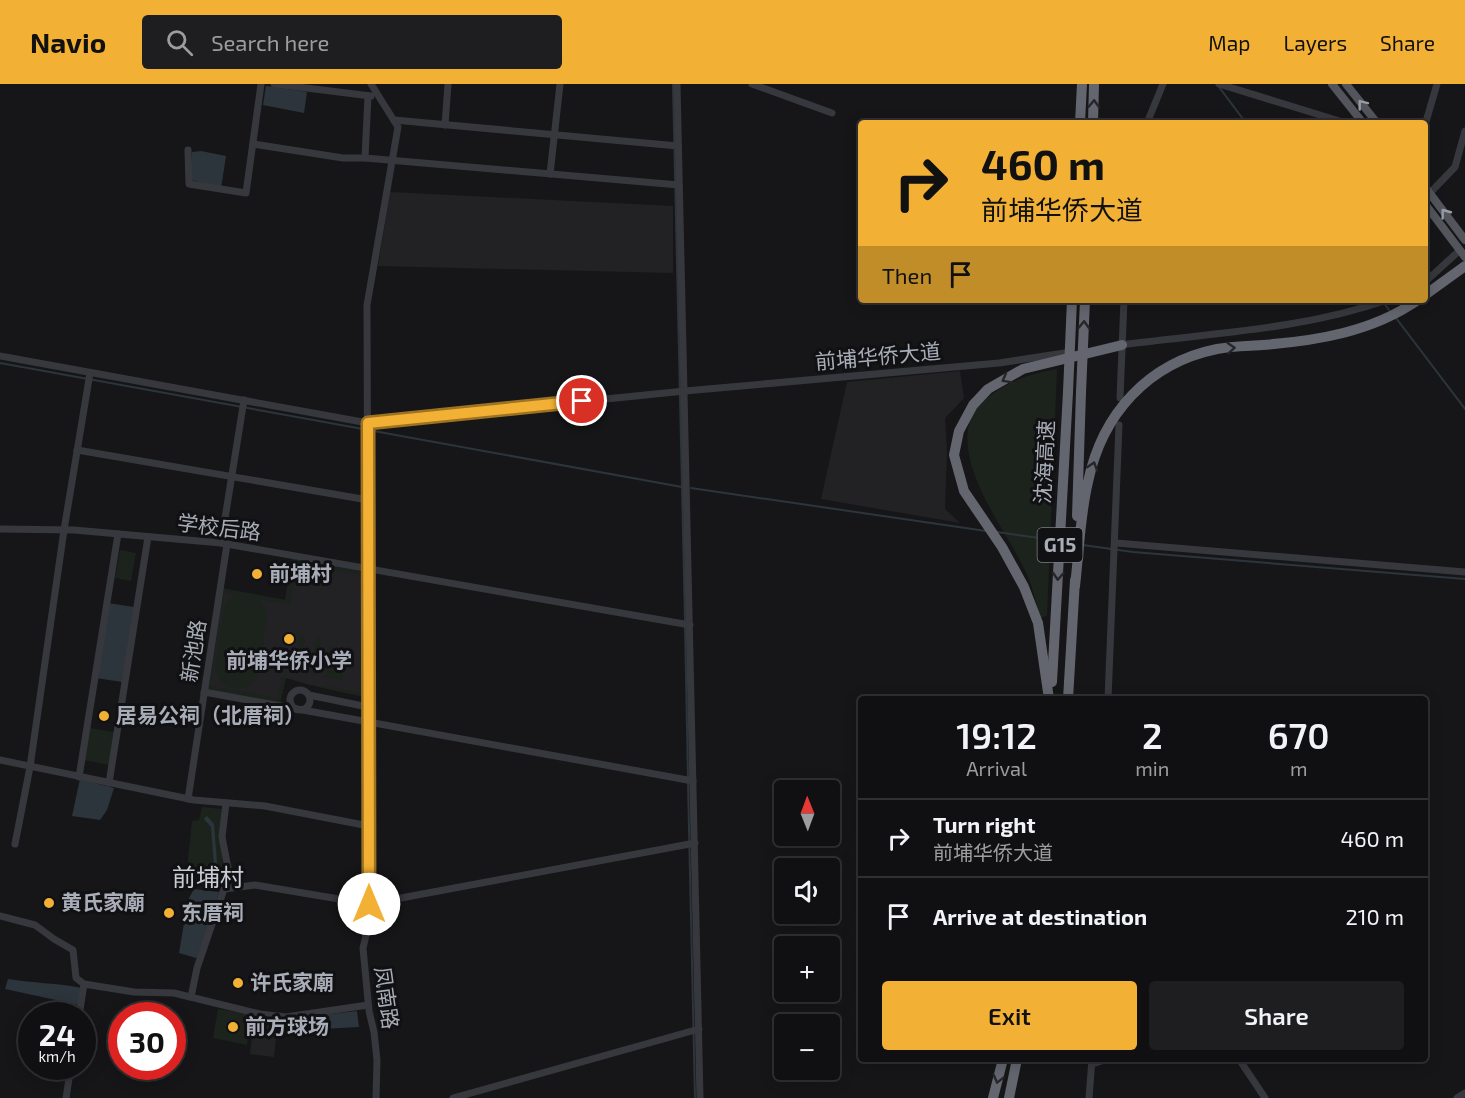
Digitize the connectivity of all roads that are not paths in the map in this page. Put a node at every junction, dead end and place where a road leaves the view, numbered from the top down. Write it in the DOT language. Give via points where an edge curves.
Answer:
graph roads {
  1 [pos="261,84"];
  2 [pos="274,84"];
  3 [pos="371,84"];
  4 [pos="448,84"];
  5 [pos="560,84"];
  6 [pos="677,84"];
  7 [pos="752,84"];
  8 [pos="1082,84"];
  9 [pos="1094,84"];
  10 [pos="1163,84"];
  11 [pos="1219,84"];
  12 [pos="1332,84"];
  13 [pos="1346,84"];
  14 [pos="1437,84"];
  15 [pos="776,88"];
  16 [pos="368,96"];
  17 [pos="380,98"];
  18 [pos="832,113"];
  19 [pos="394,120"];
  20 [pos="1080,120"];
  21 [pos="1093,120"];
  22 [pos="1148,120"];
  23 [pos="1336,120"];
  24 [pos="1361,120"];
  25 [pos="1375,120"];
  26 [pos="1426,120"];
  27 [pos="445,125"];
  28 [pos="1465,130"];
  29 [pos="554,135"];
  30 [pos="253,144"];
  31 [pos="676,146"];
  32 [pos="188,150"];
  33 [pos="365,158"];
  34 [pos="393,160"];
  35 [pos="550,174"];
  36 [pos="676,185"];
  37 [pos="1428,189"];
  38 [pos="1428,191"];
  39 [pos="1428,208"];
  40 [pos="1465,240"];
  41 [pos="1462,253"];
  42 [pos="1465,266"];
  43 [pos="1428,280"];
  44 [pos="1428,293"];
  45 [pos="1072,303"];
  46 [pos="1085,303"];
  47 [pos="1124,303"];
  48 [pos="1379,303"];
  49 [pos="1412,303"];
  50 [pos="1122,345"];
  51 [pos="0,356"];
  52 [pos="89,377"];
  53 [pos="682,391"];
  54 [pos="1120,398"];
  55 [pos="243,405"];
  56 [pos="1119,425"];
  57 [pos="368,427"];
  58 [pos="77,450"];
  59 [pos="231,477"];
  60 [pos="368,500"];
  61 [pos="0,529"];
  62 [pos="64,530"];
  63 [pos="118,534"];
  64 [pos="148,537"];
  65 [pos="224,543"];
  66 [pos="1115,547"];
  67 [pos="368,570"];
  68 [pos="1465,572"];
  69 [pos="1075,586"];
  70 [pos="687,625"];
  71 [pos="204,692"];
  72 [pos="309,695"];
  73 [pos="1050,696"];
  74 [pos="1050,696"];
  75 [pos="1068,696"];
  76 [pos="1108,696"];
  77 [pos="369,707"];
  78 [pos="299,710"];
  79 [pos="369,721"];
  80 [pos="0,760"];
  81 [pos="30,766"];
  82 [pos="79,777"];
  83 [pos="690,781"];
  84 [pos="109,783"];
  85 [pos="188,799"];
  86 [pos="226,803"];
  87 [pos="369,825"];
  88 [pos="691,843"];
  89 [pos="15,844"];
  90 [pos="224,889"];
  91 [pos="369,904"];
  92 [pos="0,916"];
  93 [pos="84,984"];
  94 [pos="191,997"];
  95 [pos="81,1002"];
  96 [pos="368,1005"];
  97 [pos="695,1030"];
  98 [pos="1002,1062"];
  99 [pos="1016,1062"];
  100 [pos="1092,1062"];
  101 [pos="1241,1062"];
  102 [pos="69,1080"];
  103 [pos="1465,1093"];
  104 [pos="66,1098"];
  105 [pos="376,1098"];
  106 [pos="453,1098"];
  107 [pos="700,1098"];
  108 [pos="993,1098"];
  109 [pos="1009,1098"];
  110 [pos="1089,1098"];
  111 [pos="1265,1098"];
  112 [pos="1457,1098"];
  1 -- 30 [label="street"];
  2 -- 16 [label="street"];
  3 -- 17 [label="street"];
  4 -- 27 [label="street"];
  5 -- 29 [label="street"];
  6 -- 31 [label="street"];
  7 -- 15 [label="street"];
  8 -- 20 [label="highway"];
  21 -- 9 [label="highway, one-way"];
  10 -- 22 [label="street"];
  11 -- 23 [label="street"];
  12 -- 24 [label="main road"];
  25 -- 13 [label="main road, one-way"];
  14 -- 26 [label="street"];
  15 -- 18 [label="street"];
  16 -- 17 [label="street"];
  16 -- 33 [label="street"];
  17 -- 19 [label="street"];
  19 -- 27 [label="street"];
  19 -- 34 [label="street, 凤南路" via="398,127"];
  27 -- 29 [label="street"];
  28 -- 37 [label="street" via="1455,167"];
  29 -- 31 [label="street"];
  29 -- 35 [label="street"];
  30 -- 32 [label="street" via="246,193 189,184"];
  30 -- 33 [label="street"];
  31 -- 36 [label="street"];
  33 -- 34 [label="street"];
  34 -- 35 [label="street"];
  34 -- 57 [label="street, 凤南路" via="367,305"];
  35 -- 36 [label="street"];
  36 -- 53 [label="street"];
  40 -- 38 [label="main road, one-way"];
  39 -- 41 [label="main road"];
  41 -- 43 [label="street"];
  42 -- 44 [label="highway"];
  45 -- 73 [label="highway, 沈海高速 / G15, one-way, bridge"];
  69 -- 46 [label="highway, 沈海高速 / G15, one-way, bridge"];
  47 -- 50 [label="street"];
  48 -- 50 [label="street, 前埔华侨大道" via="1291,325"];
  69 -- 49 [label="highway, one-way" via="1088,481 1103,434 1126,401 1152,375 1187,357 1218,349 1306,342 1335,335 1374,323"];
  50 -- 53 [label="street, 前埔华侨大道" via="999,363"];
  50 -- 54 [label="street"];
  50 -- 74 [label="highway, one-way" via="1023,369 988,389 973,405 959,430 954,455 964,491 1024,587 1038,623"];
  51 -- 52 [label="street, 前埔华侨大道"];
  52 -- 55 [label="street, 前埔华侨大道"];
  52 -- 58 [label="street"];
  53 -- 57 [label="street, 前埔华侨大道"];
  53 -- 70 [label="street"];
  55 -- 57 [label="street, 前埔华侨大道"];
  55 -- 59 [label="street, 新池路"];
  56 -- 66 [label="street"];
  57 -- 60 [label="street, 凤南路"];
  58 -- 59 [label="street"];
  58 -- 62 [label="street"];
  59 -- 60 [label="street"];
  59 -- 65 [label="street, 新池路"];
  60 -- 67 [label="street, 凤南路"];
  61 -- 62 [label="street, 学校后路"];
  62 -- 63 [label="street, 学校后路"];
  62 -- 81 [label="street"];
  63 -- 64 [label="street, 学校后路"];
  63 -- 82 [label="street"];
  64 -- 65 [label="street, 学校后路"];
  64 -- 84 [label="street"];
  65 -- 67 [label="street, 学校后路"];
  65 -- 71 [label="street, 新池路"];
  66 -- 68 [label="street"];
  66 -- 76 [label="street"];
  67 -- 70 [label="street, 学校后路"];
  67 -- 77 [label="street, 凤南路"];
  69 -- 75 [label="highway, 沈海高速 / G15"];
  70 -- 83 [label="street"];
  71 -- 78 [label="street"];
  71 -- 85 [label="street, 新池路"];
  72 -- 77 [label="street"];
  72 -- 78 [label="street" via="308,706"];
  72 -- 78 [label="street" via="300,690 292,694 291,704"];
  77 -- 79 [label="street, 凤南路"];
  78 -- 79 [label="street"];
  79 -- 83 [label="street"];
  79 -- 87 [label="street, 凤南路"];
  80 -- 81 [label="street"];
  81 -- 82 [label="street"];
  81 -- 89 [label="street"];
  82 -- 84 [label="street"];
  83 -- 88 [label="street"];
  84 -- 85 [label="street"];
  85 -- 86 [label="street"];
  86 -- 87 [label="street"];
  86 -- 90 [label="street" via="222,837 228,868"];
  87 -- 91 [label="street, 凤南路"];
  88 -- 91 [label="street"];
  88 -- 97 [label="street"];
  90 -- 91 [label="street" via="255,885"];
  90 -- 94 [label="street"];
  91 -- 96 [label="street, 凤南路" via="363,948"];
  92 -- 93 [label="street" via="35,925 73,950 76,978"];
  93 -- 94 [label="street"];
  93 -- 95 [label="street"];
  94 -- 96 [label="street" via="286,1017"];
  96 -- 105 [label="street, 凤南路" via="377,1060"];
  97 -- 106 [label="street"];
  97 -- 107 [label="street"];
  98 -- 108 [label="highway, one-way"];
  99 -- 109 [label="highway"];
  100 -- 110 [label="street"];
  101 -- 111 [label="street"];
  102 -- 104 [label="street"];
  103 -- 112 [label="street"];
}
